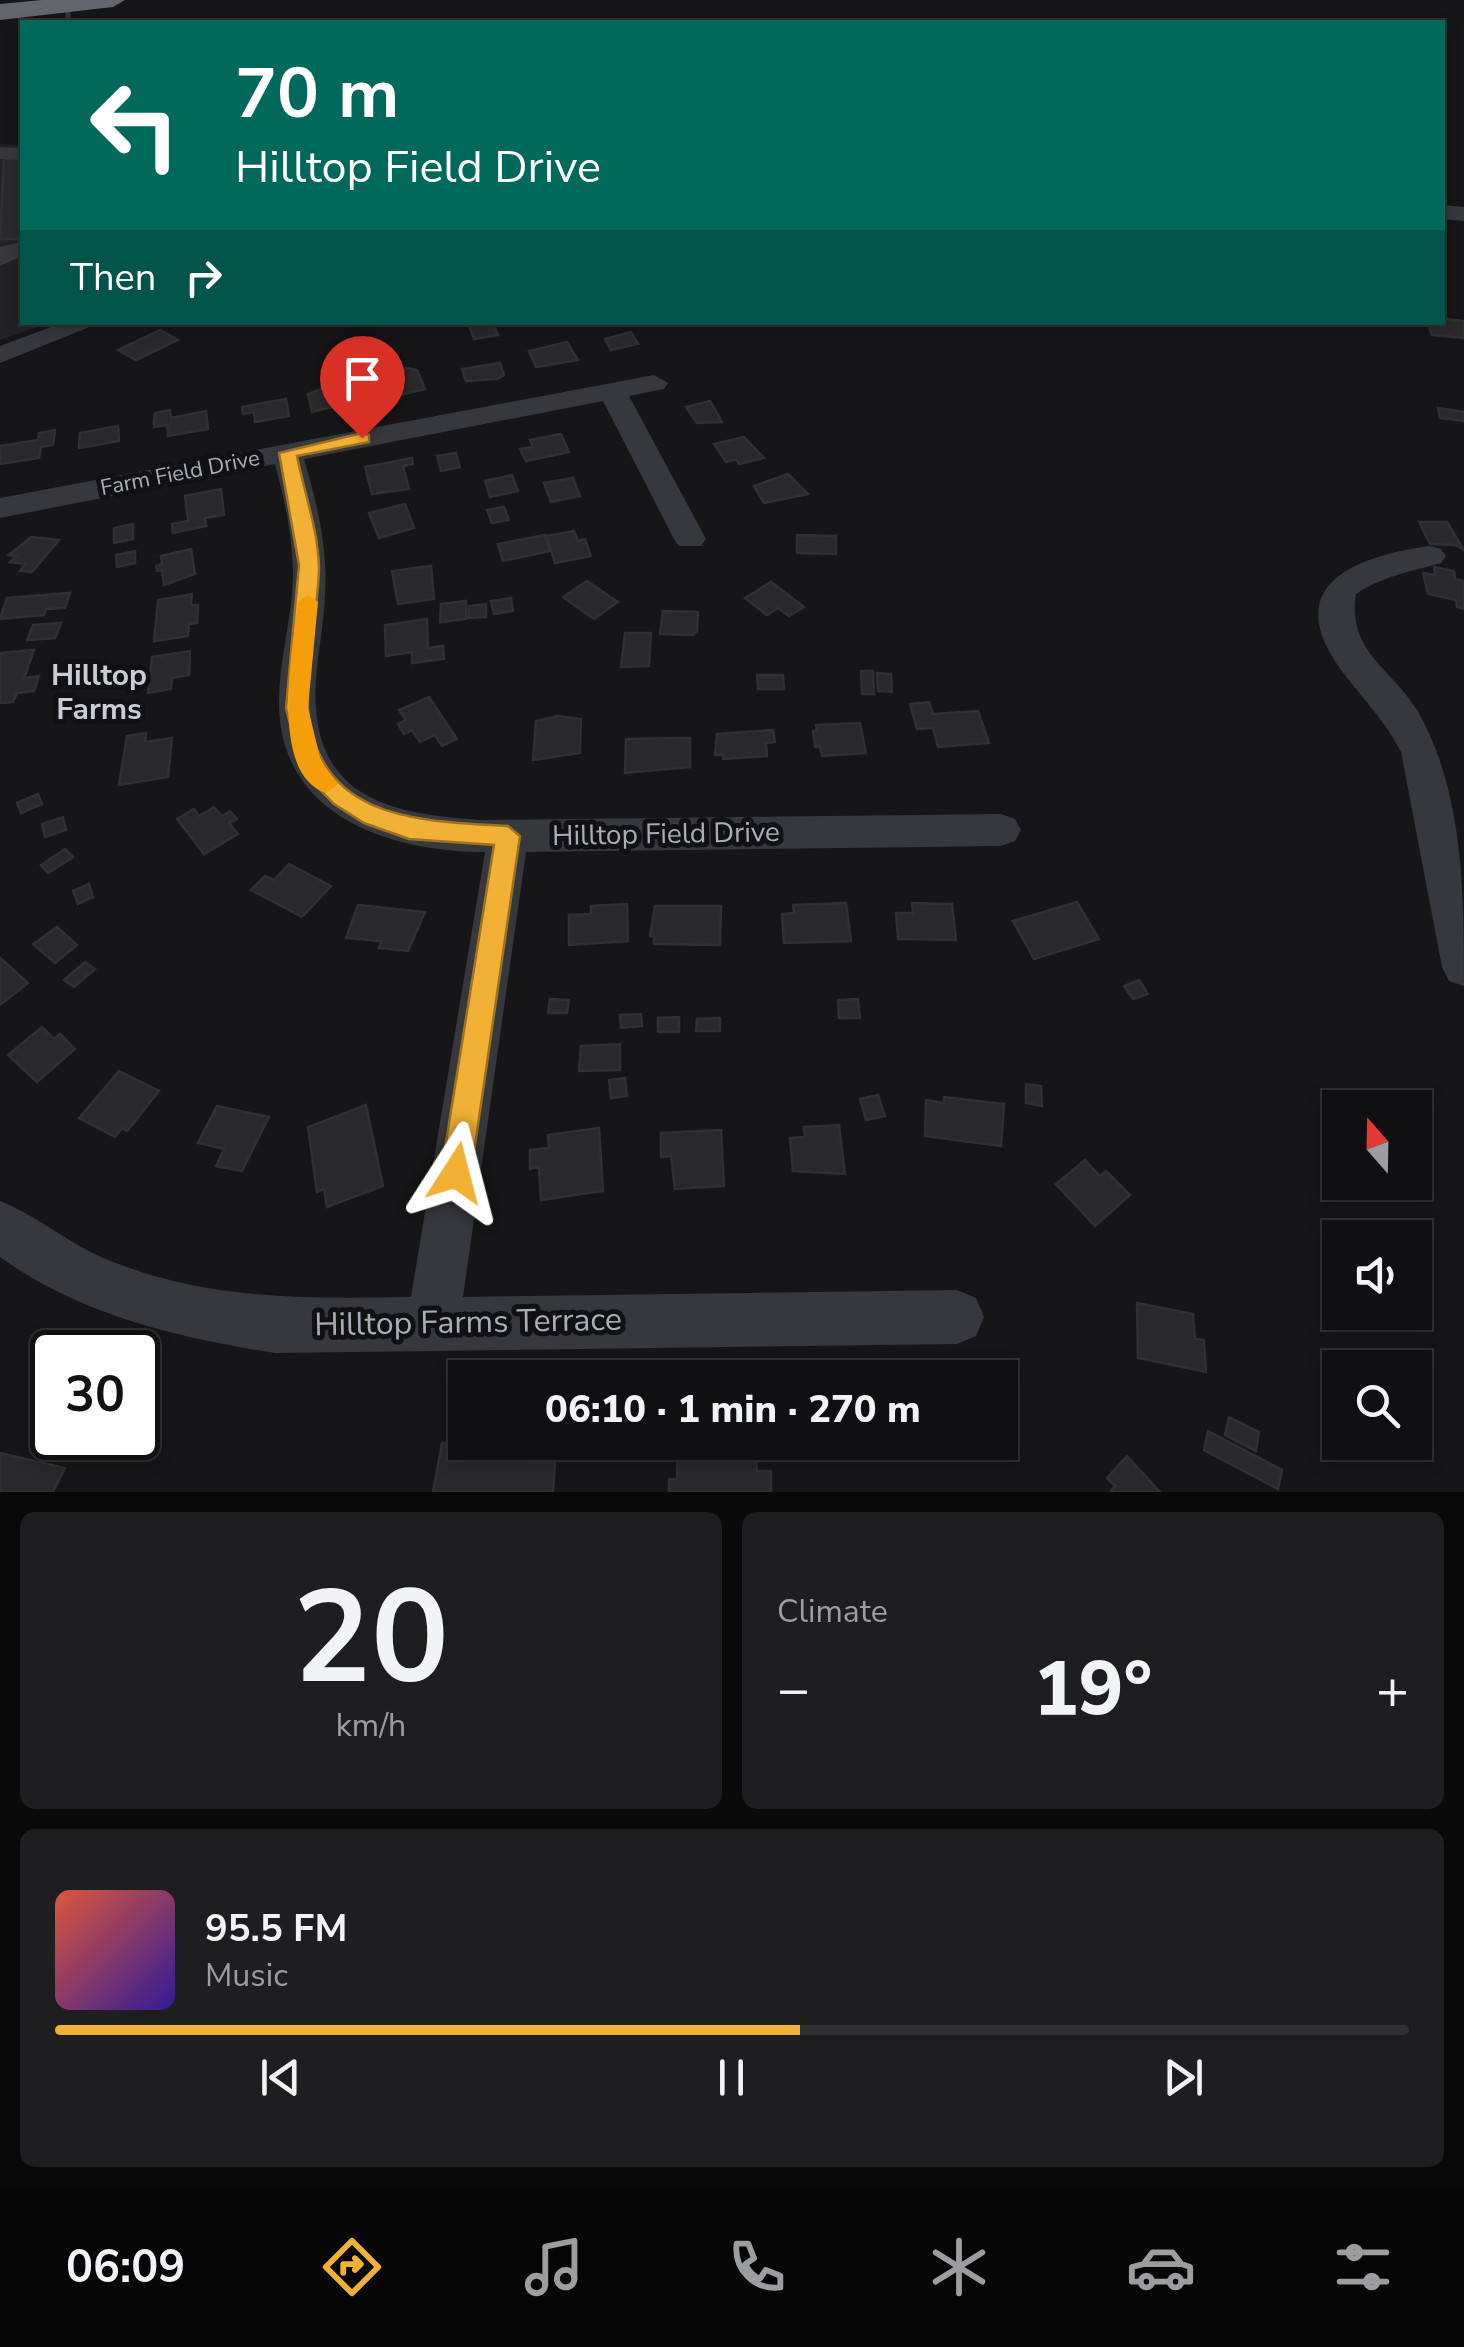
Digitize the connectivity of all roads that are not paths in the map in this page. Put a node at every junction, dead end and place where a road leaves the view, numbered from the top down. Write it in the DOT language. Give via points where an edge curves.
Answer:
graph roads {
  1 [pos="113,0"];
  2 [pos="0,2"];
  3 [pos="67,5"];
  4 [pos="0,12"];
  5 [pos="81,325"];
  6 [pos="0,355"];
  7 [pos="654,383"];
  8 [pos="612,391"];
  9 [pos="288,453"];
  10 [pos="0,508"];
  11 [pos="690,538"];
  12 [pos="1430,556"];
  13 [pos="1001,830"];
  14 [pos="508,836"];
  15 [pos="1464,967"];
  16 [pos="0,1226"];
  17 [pos="957,1317"];
  18 [pos="433,1323"];
  1 -- 3 [label="highway"];
  2 -- 3 [label="highway"];
  3 -- 4 [label="highway"];
  5 -- 6 [label="street"];
  7 -- 8 [label="street, Farm Field Drive"];
  8 -- 9 [label="street, Farm Field Drive"];
  8 -- 11 [label="street"];
  9 -- 10 [label="street, Farm Field Drive"];
  9 -- 14 [label="street, Hilltop Field Drive" via="309,565 297,708 310,765 342,798 409,830"];
  12 -- 15 [label="street" via="1360,575 1340,589 1335,618 1342,642 1402,716 1420,752"];
  13 -- 14 [label="street, Hilltop Field Drive"];
  14 -- 18 [label="street"];
  16 -- 18 [label="street, Hilltop Farms Terrace" via="106,1288 186,1314 276,1326"];
  17 -- 18 [label="street, Hilltop Farms Terrace"];
}
